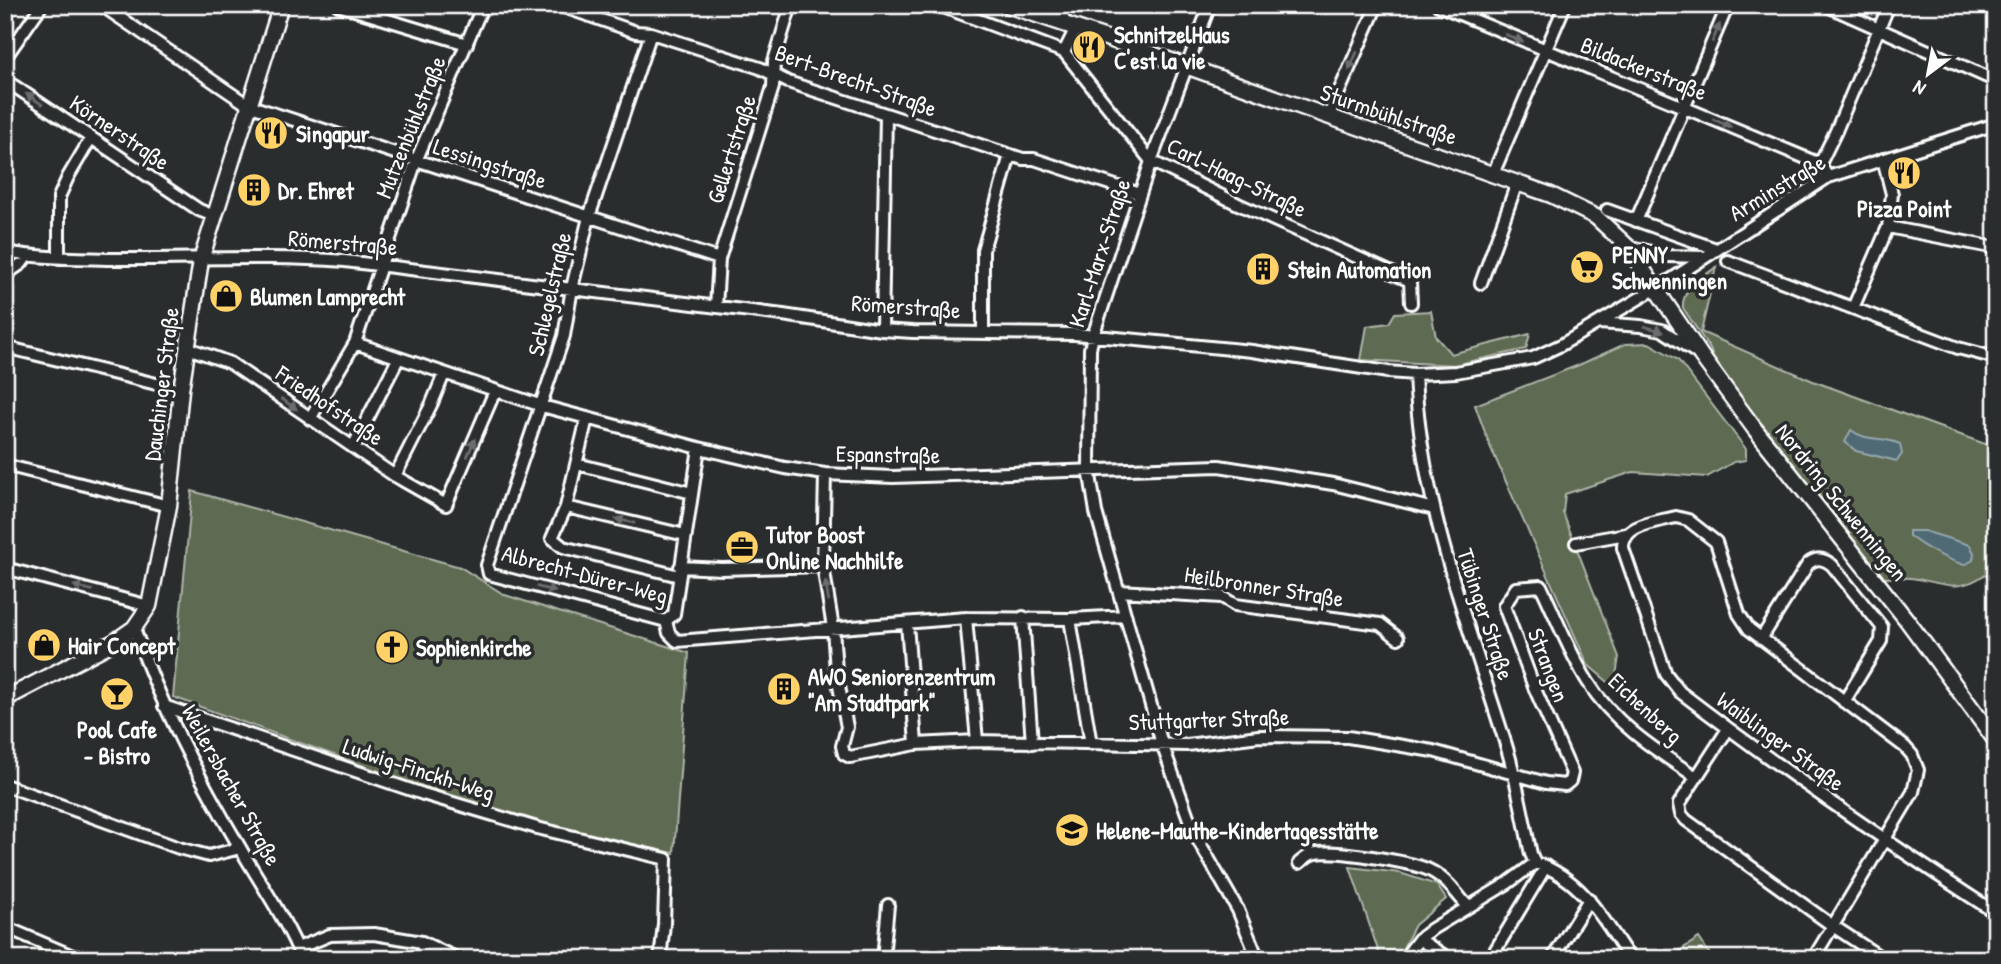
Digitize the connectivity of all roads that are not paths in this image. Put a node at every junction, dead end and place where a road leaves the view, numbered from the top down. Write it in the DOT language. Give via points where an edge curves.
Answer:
graph roads {
  1 [pos="42,5"];
  2 [pos="101,5"];
  3 [pos="281,5"];
  4 [pos="338,5"];
  5 [pos="483,5"];
  6 [pos="558,5"];
  7 [pos="791,5"];
  8 [pos="938,5"];
  9 [pos="1007,5"];
  10 [pos="1067,5"];
  11 [pos="1210,5"];
  12 [pos="1377,5"];
  13 [pos="1438,5"];
  14 [pos="1565,5"];
  15 [pos="1728,5"];
  16 [pos="1825,5"];
  17 [pos="1889,5"];
  18 [pos="1060,23"];
  19 [pos="1076,28"];
  20 [pos="1879,28"];
  21 [pos="651,33"];
  22 [pos="467,44"];
  23 [pos="1545,51"];
  24 [pos="1064,52"];
  25 [pos="5,58"];
  26 [pos="1185,66"];
  27 [pos="774,76"];
  28 [pos="5,80"];
  29 [pos="1996,80"];
  30 [pos="248,105"];
  31 [pos="1685,107"];
  32 [pos="886,115"];
  33 [pos="1328,117"];
  34 [pos="1996,124"];
  35 [pos="91,138"];
  36 [pos="1010,155"];
  37 [pos="1883,159"];
  38 [pos="416,161"];
  39 [pos="1152,161"];
  40 [pos="1820,164"];
  41 [pos="1493,174"];
  42 [pos="1828,177"];
  43 [pos="1517,183"];
  44 [pos="1140,194"];
  45 [pos="1607,210"];
  46 [pos="214,216"];
  47 [pos="589,216"];
  48 [pos="1636,221"];
  49 [pos="1888,227"];
  50 [pos="1627,246"];
  51 [pos="1996,248"];
  52 [pos="1716,249"];
  53 [pos="5,252"];
  54 [pos="27,256"];
  55 [pos="1704,257"];
  56 [pos="59,258"];
  57 [pos="719,259"];
  58 [pos="201,260"];
  59 [pos="1728,261"];
  60 [pos="381,264"];
  61 [pos="5,275"];
  62 [pos="1481,283"];
  63 [pos="572,288"];
  64 [pos="1656,288"];
  65 [pos="1411,303"];
  66 [pos="716,307"];
  67 [pos="1853,309"];
  68 [pos="1599,323"];
  69 [pos="882,330"];
  70 [pos="982,332"];
  71 [pos="1093,336"];
  72 [pos="355,343"];
  73 [pos="5,347"];
  74 [pos="188,348"];
  75 [pos="1702,357"];
  76 [pos="1996,358"];
  77 [pos="398,359"];
  78 [pos="444,373"];
  79 [pos="1415,374"];
  80 [pos="181,390"];
  81 [pos="495,391"];
  82 [pos="542,405"];
  83 [pos="587,418"];
  84 [pos="310,419"];
  85 [pos="354,445"];
  86 [pos="699,448"];
  87 [pos="5,464"];
  88 [pos="577,464"];
  89 [pos="1089,469"];
  90 [pos="825,474"];
  91 [pos="395,475"];
  92 [pos="692,493"];
  93 [pos="169,506"];
  94 [pos="566,507"];
  95 [pos="1434,509"];
  96 [pos="685,535"];
  97 [pos="1624,537"];
  98 [pos="1576,543"];
  99 [pos="488,565"];
  100 [pos="823,566"];
  101 [pos="5,568"];
  102 [pos="679,571"];
  103 [pos="1541,586"];
  104 [pos="1119,591"];
  105 [pos="149,606"];
  106 [pos="1126,616"];
  107 [pos="1023,617"];
  108 [pos="966,618"];
  109 [pos="1070,619"];
  110 [pos="666,621"];
  111 [pos="907,623"];
  112 [pos="134,628"];
  113 [pos="833,628"];
  114 [pos="1398,638"];
  115 [pos="1761,639"];
  116 [pos="5,699"];
  117 [pos="1844,702"];
  118 [pos="164,706"];
  119 [pos="1728,729"];
  120 [pos="976,741"];
  121 [pos="1996,741"];
  122 [pos="1032,743"];
  123 [pos="916,744"];
  124 [pos="1091,744"];
  125 [pos="1162,744"];
  126 [pos="1512,773"];
  127 [pos="1696,777"];
  128 [pos="1570,781"];
  129 [pos="5,785"];
  130 [pos="1885,841"];
  131 [pos="240,848"];
  132 [pos="1298,863"];
  133 [pos="1541,864"];
  134 [pos="1589,899"];
  135 [pos="888,905"];
  136 [pos="1468,908"];
  137 [pos="1996,914"];
  138 [pos="1833,926"];
  139 [pos="5,927"];
  140 [pos="1419,939"];
  141 [pos="422,942"];
  142 [pos="300,953"];
  143 [pos="80,959"];
  144 [pos="424,959"];
  145 [pos="458,959"];
  146 [pos="660,959"];
  147 [pos="883,959"];
  148 [pos="995,959"];
  149 [pos="1016,959"];
  150 [pos="1258,959"];
  151 [pos="1404,959"];
  152 [pos="1449,959"];
  153 [pos="1490,959"];
  154 [pos="1552,959"];
  155 [pos="1630,959"];
  156 [pos="1813,959"];
  157 [pos="1883,959"];
  1 -- 25 [label="street"];
  2 -- 30 [label="street, Lessingstraße"];
  3 -- 30 [label="main road, Dauchinger Straße"];
  4 -- 22 [label="street"];
  5 -- 22 [label="street, Mutzenbühlstraße"];
  6 -- 21 [label="street, Bert-Brecht-Straße"];
  7 -- 27 [label="street, Gellertstraße"];
  8 -- 24 [label="street"];
  9 -- 18 [label="main road, Sturmbühlstraße"];
  10 -- 18 [label="street"];
  11 -- 26 [label="street, Karl-Marx-Straße"];
  12 -- 33 [label="street, one-way"];
  13 -- 23 [label="street, Bildackerstraße, one-way"];
  14 -- 23 [label="street"];
  31 -- 15 [label="street, one-way"];
  16 -- 20 [label="street"];
  17 -- 20 [label="street"];
  18 -- 19 [label="main road, Sturmbühlstraße"];
  19 -- 24 [label="street"];
  19 -- 26 [label="main road, Sturmbühlstraße"];
  20 -- 29 [label="street"];
  20 -- 40 [label="street"];
  21 -- 27 [label="street, Bert-Brecht-Straße"];
  21 -- 47 [label="street, Schlegelstraße"];
  22 -- 38 [label="street, Mutzenbühlstraße"];
  23 -- 31 [label="street, Bildackerstraße"];
  23 -- 41 [label="street"];
  24 -- 39 [label="street, Carl-Haag-Straße"];
  26 -- 33 [label="main road, Sturmbühlstraße"];
  26 -- 39 [label="street, Karl-Marx-Straße"];
  27 -- 32 [label="street, Bert-Brecht-Straße"];
  27 -- 57 [label="street, Gellertstraße"];
  35 -- 28 [label="street, Körnerstraße, one-way"];
  30 -- 38 [label="street, Lessingstraße"];
  30 -- 46 [label="main road, Dauchinger Straße"];
  31 -- 40 [label="street, Bildackerstraße, one-way"];
  31 -- 48 [label="street"];
  32 -- 36 [label="street, Bert-Brecht-Straße"];
  32 -- 69 [label="street"];
  33 -- 41 [label="main road, Sturmbühlstraße"];
  34 -- 37 [label="street, Arminstraße"];
  35 -- 46 [label="street, Körnerstraße"];
  35 -- 56 [label="street" via="59,197"];
  36 -- 44 [label="street, Bert-Brecht-Straße"];
  36 -- 70 [label="street" via="983,250"];
  37 -- 42 [label="street, Arminstraße"];
  37 -- 49 [label="street" via="1892,194"];
  38 -- 47 [label="street, Lessingstraße"];
  38 -- 60 [label="street, Mutzenbühlstraße"];
  39 -- 44 [label="street, Karl-Marx-Straße"];
  39 -- 65 [label="street, Carl-Haag-Straße" via="1238,205 1410,281"];
  40 -- 42 [label="street"];
  41 -- 43 [label="main road, Sturmbühlstraße"];
  42 -- 52 [label="street, Arminstraße"];
  43 -- 50 [label="main road, Sturmbühlstraße" via="1596,217"];
  43 -- 62 [label="street"];
  44 -- 71 [label="street, Karl-Marx-Straße"];
  45 -- 48 [label="street"];
  46 -- 58 [label="main road, Dauchinger Straße"];
  47 -- 57 [label="street, Lessingstraße"];
  47 -- 63 [label="street, Schlegelstraße"];
  48 -- 52 [label="street"];
  49 -- 51 [label="street"];
  49 -- 67 [label="street"];
  50 -- 55 [label="street" via="1667,256"];
  50 -- 64 [label="main road, Sturmbühlstraße"];
  52 -- 55 [label="street, Arminstraße"];
  53 -- 54 [label="street, Römerstraße"];
  54 -- 56 [label="street, Römerstraße"];
  54 -- 61 [label="street"];
  55 -- 64 [label="street, Arminstraße"];
  56 -- 58 [label="street, Römerstraße"];
  57 -- 66 [label="street, Gellertstraße"];
  58 -- 60 [label="street, Römerstraße" via="304,258"];
  58 -- 74 [label="main road, Dauchinger Straße"];
  59 -- 67 [label="street"];
  60 -- 63 [label="street, Römerstraße"];
  60 -- 72 [label="street, Mutzenbühlstraße"];
  63 -- 66 [label="street, Römerstraße"];
  63 -- 82 [label="street, Schlegelstraße" via="564,336"];
  64 -- 68 [label="street, Römerstraße"];
  64 -- 75 [label="main road, Nordring Schwenningen"];
  66 -- 69 [label="street, Römerstraße"];
  67 -- 76 [label="street"];
  68 -- 75 [label="street, one-way" via="1662,330"];
  68 -- 79 [label="street, Römerstraße" via="1533,358 1495,367"];
  69 -- 70 [label="street, Römerstraße"];
  70 -- 71 [label="street, Römerstraße"];
  71 -- 79 [label="street, Römerstraße" via="1252,351"];
  71 -- 89 [label="street, Karl-Marx-Straße"];
  72 -- 77 [label="street, Espanstraße"];
  72 -- 84 [label="street, Mutzenbühlstraße"];
  73 -- 80 [label="street"];
  74 -- 80 [label="main road, Dauchinger Straße"];
  74 -- 84 [label="street, Friedhofstraße, one-way" via="230,363"];
  75 -- 121 [label="main road, Nordring Schwenningen"];
  77 -- 78 [label="street, Espanstraße"];
  77 -- 85 [label="street"];
  78 -- 81 [label="street, Espanstraße"];
  78 -- 91 [label="street"];
  79 -- 95 [label="street, Tübinger Straße" via="1416,411"];
  80 -- 93 [label="main road, Dauchinger Straße"];
  81 -- 82 [label="street, Espanstraße"];
  91 -- 81 [label="street, Friedhofstraße, one-way" via="446,505"];
  82 -- 83 [label="street, Espanstraße"];
  82 -- 99 [label="street, Schlegelstraße"];
  83 -- 86 [label="street, Espanstraße"];
  83 -- 88 [label="street"];
  84 -- 85 [label="street, Friedhofstraße"];
  85 -- 91 [label="street, Friedhofstraße"];
  86 -- 90 [label="street, Espanstraße"];
  86 -- 92 [label="street, Albrecht-Dürer-Weg"];
  87 -- 93 [label="street"];
  88 -- 92 [label="street"];
  88 -- 94 [label="street"];
  89 -- 90 [label="street, Espanstraße" via="893,477"];
  89 -- 95 [label="street, Espanstraße" via="1219,466 1332,484"];
  89 -- 104 [label="street, Karl-Marx-Straße"];
  90 -- 100 [label="street"];
  92 -- 96 [label="street, Albrecht-Dürer-Weg"];
  93 -- 105 [label="main road, Dauchinger Straße"];
  96 -- 94 [label="street, one-way"];
  94 -- 102 [label="street" via="552,538 563,547"];
  95 -- 126 [label="street, Tübinger Straße"];
  96 -- 102 [label="street, Albrecht-Dürer-Weg"];
  97 -- 98 [label="street"];
  97 -- 115 [label="street" via="1630,530 1676,517 1711,537 1743,621"];
  97 -- 119 [label="street, Waiblinger Straße" via="1622,548 1666,674 1680,692"];
  99 -- 110 [label="street, Albrecht-Dürer-Weg, one-way" via="489,574"];
  100 -- 102 [label="street"];
  113 -- 100 [label="street, one-way"];
  105 -- 101 [label="street, one-way"];
  102 -- 110 [label="street, Albrecht-Dürer-Weg" via="674,614"];
  103 -- 127 [label="street, Eichenberg" via="1588,682 1605,705 1652,748"];
  103 -- 128 [label="street, Strangen" via="1516,588 1504,606 1567,759"];
  104 -- 106 [label="street, Karl-Marx-Straße"];
  104 -- 114 [label="street, Heilbronner Straße" via="1222,597 1235,605 1380,624"];
  105 -- 112 [label="main road, Dauchinger Straße"];
  106 -- 109 [label="street"];
  106 -- 125 [label="street, Karl-Marx-Straße"];
  107 -- 108 [label="street"];
  107 -- 109 [label="street"];
  107 -- 122 [label="street"];
  108 -- 111 [label="street"];
  108 -- 120 [label="street"];
  109 -- 124 [label="street"];
  110 -- 113 [label="street" via="677,641"];
  111 -- 113 [label="street"];
  111 -- 123 [label="street"];
  112 -- 116 [label="main road, Dauchinger Straße"];
  112 -- 118 [label="street, Weilersbacher Straße"];
  113 -- 123 [label="street, Stuttgarter Straße" via="847,727 844,754 858,757"];
  115 -- 117 [label="street"];
  115 -- 117 [label="street" via="1808,564 1826,560 1883,632"];
  117 -- 130 [label="street" via="1905,747 1918,771 1913,792"];
  118 -- 131 [label="street, Weilersbacher Straße"];
  118 -- 146 [label="street, Ludwig-Finckh-Weg" via="424,794 537,828 666,859"];
  119 -- 127 [label="street"];
  119 -- 130 [label="street, Waiblinger Straße"];
  120 -- 122 [label="street, Stuttgarter Straße"];
  120 -- 123 [label="street, Stuttgarter Straße"];
  122 -- 124 [label="street, Stuttgarter Straße"];
  124 -- 125 [label="street, Stuttgarter Straße"];
  125 -- 126 [label="street, Stuttgarter Straße" via="1348,737 1433,751"];
  125 -- 150 [label="street, Karl-Marx-Straße" via="1194,834 1238,910"];
  126 -- 128 [label="street, Stuttgarter Straße" via="1546,783 1565,785"];
  126 -- 133 [label="street, Tübinger Straße"];
  127 -- 138 [label="street" via="1679,804 1686,820"];
  129 -- 131 [label="street" via="209,856"];
  130 -- 137 [label="street, Waiblinger Straße"];
  130 -- 138 [label="street"];
  131 -- 142 [label="street, Weilersbacher Straße"];
  132 -- 136 [label="street" via="1312,854 1340,854 1419,867 1443,879"];
  133 -- 134 [label="street"];
  133 -- 136 [label="street"];
  133 -- 153 [label="street"];
  134 -- 154 [label="street"];
  134 -- 155 [label="street"];
  135 -- 147 [label="street"];
  136 -- 140 [label="street"];
  138 -- 156 [label="street"];
  138 -- 157 [label="street"];
  139 -- 143 [label="street"];
  140 -- 151 [label="street"];
  140 -- 152 [label="street"];
  141 -- 142 [label="street" via="374,934 330,935"];
  141 -- 144 [label="street"];
  141 -- 145 [label="street"];
  148 -- 149 [label="street"];
}
